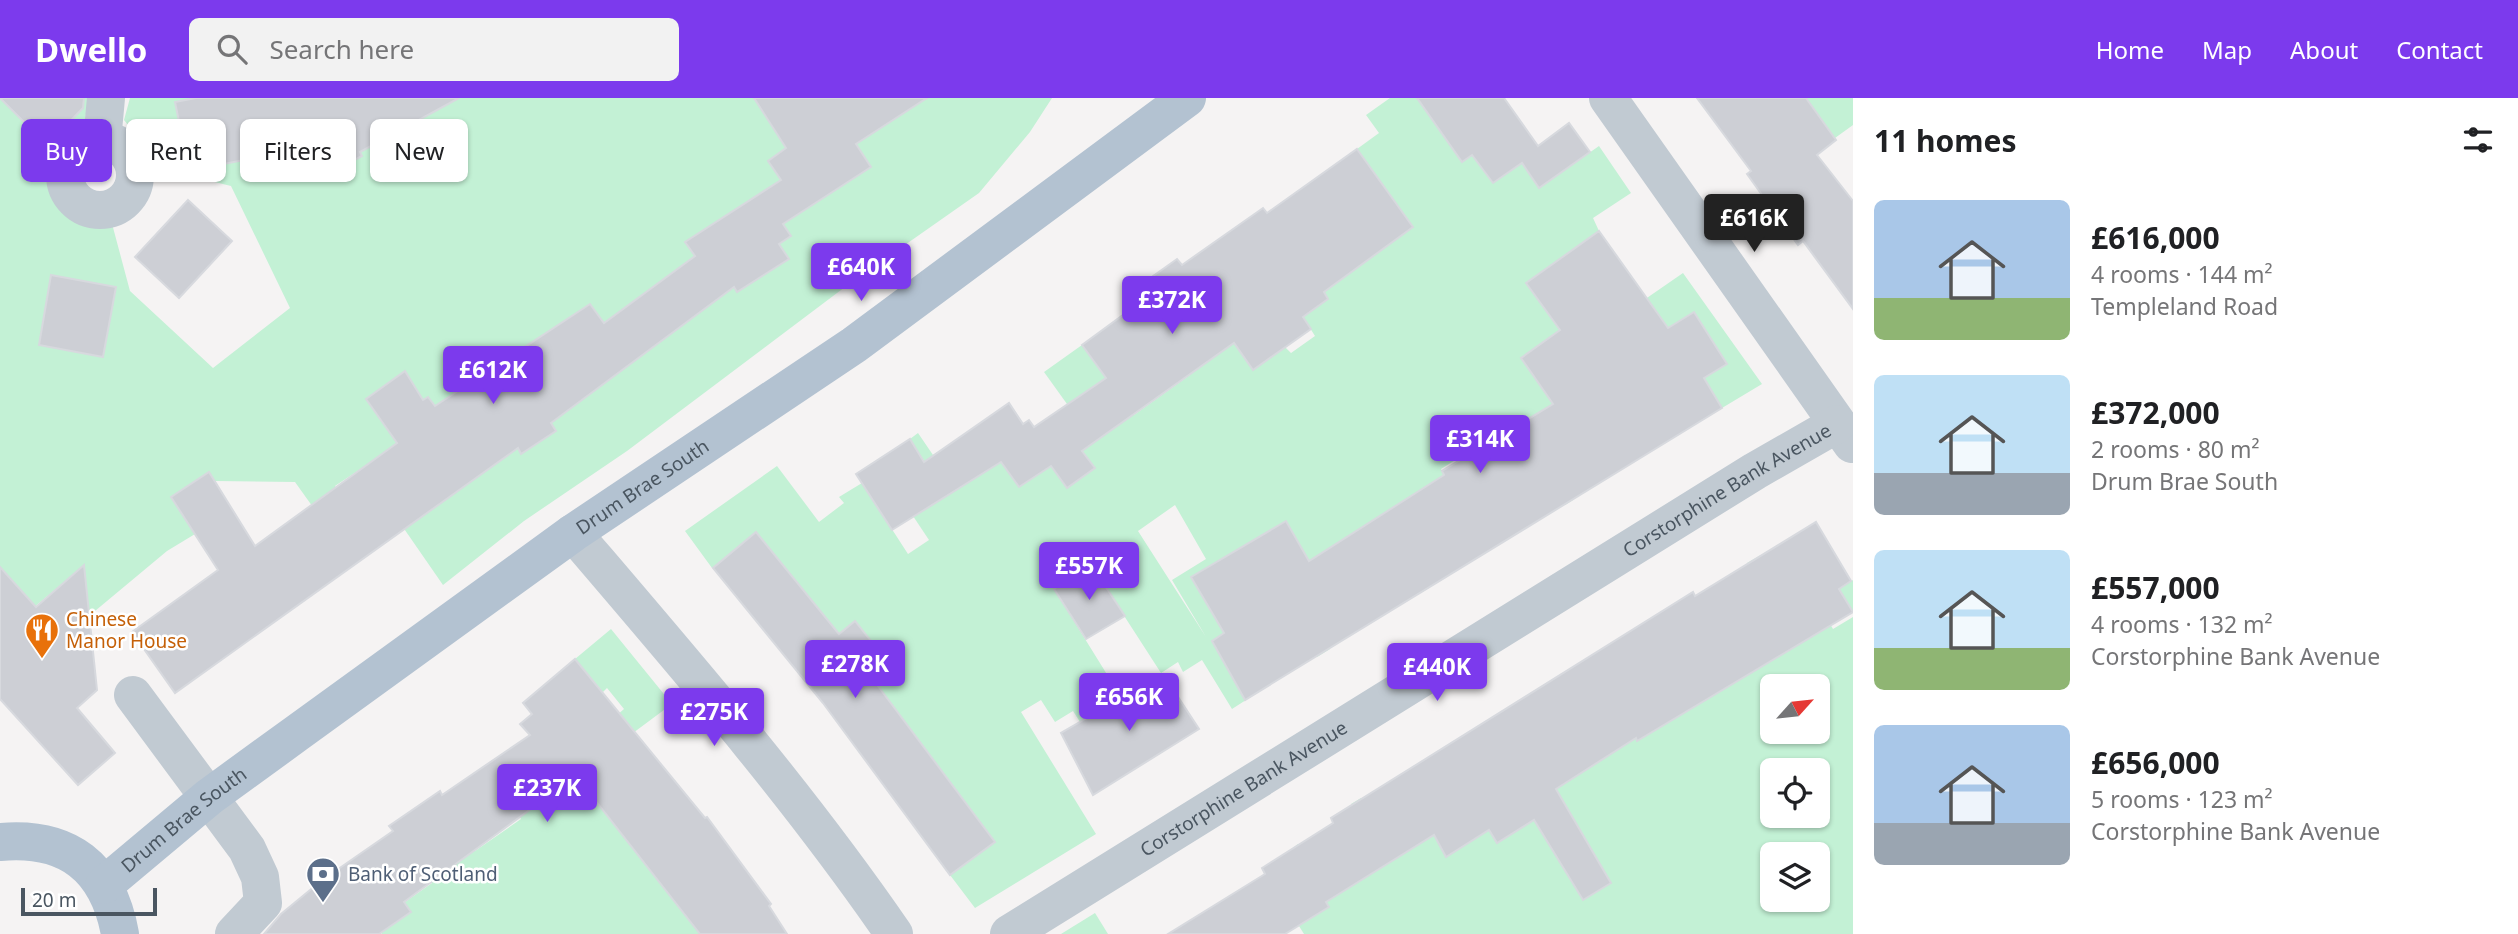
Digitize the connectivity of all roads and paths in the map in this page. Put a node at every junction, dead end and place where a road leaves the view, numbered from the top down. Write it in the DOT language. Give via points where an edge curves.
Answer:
graph roads {
  1 [pos="106,98"];
  2 [pos="1608,98"];
  3 [pos="1176,101"];
  4 [pos="104,119"];
  5 [pos="1845,435"];
  6 [pos="573,533"];
  7 [pos="133,695"];
  8 [pos="209,797"];
  9 [pos="0,842"];
  10 [pos="104,885"];
  11 [pos="120,934"];
  12 [pos="234,934"];
  13 [pos="894,934"];
  14 [pos="1009,934"];
  1 -- 4 [label="street"];
  2 -- 5 [label="street"];
  3 -- 6 [label="main road, Drum Brae South" via="853,345"];
  5 -- 14 [label="street, Corstorphine Bank Avenue" via="1755,471"];
  6 -- 8 [label="main road, Drum Brae South"];
  6 -- 13 [label="street" via="754,749"];
  7 -- 8 [label="street"];
  8 -- 10 [label="main road, Drum Brae South"];
  8 -- 12 [label="street" via="252,857 263,895 263,903"];
  9 -- 10 [label="main road" via="24,840 70,852"];
  10 -- 11 [label="main road" via="116,909"];
}
